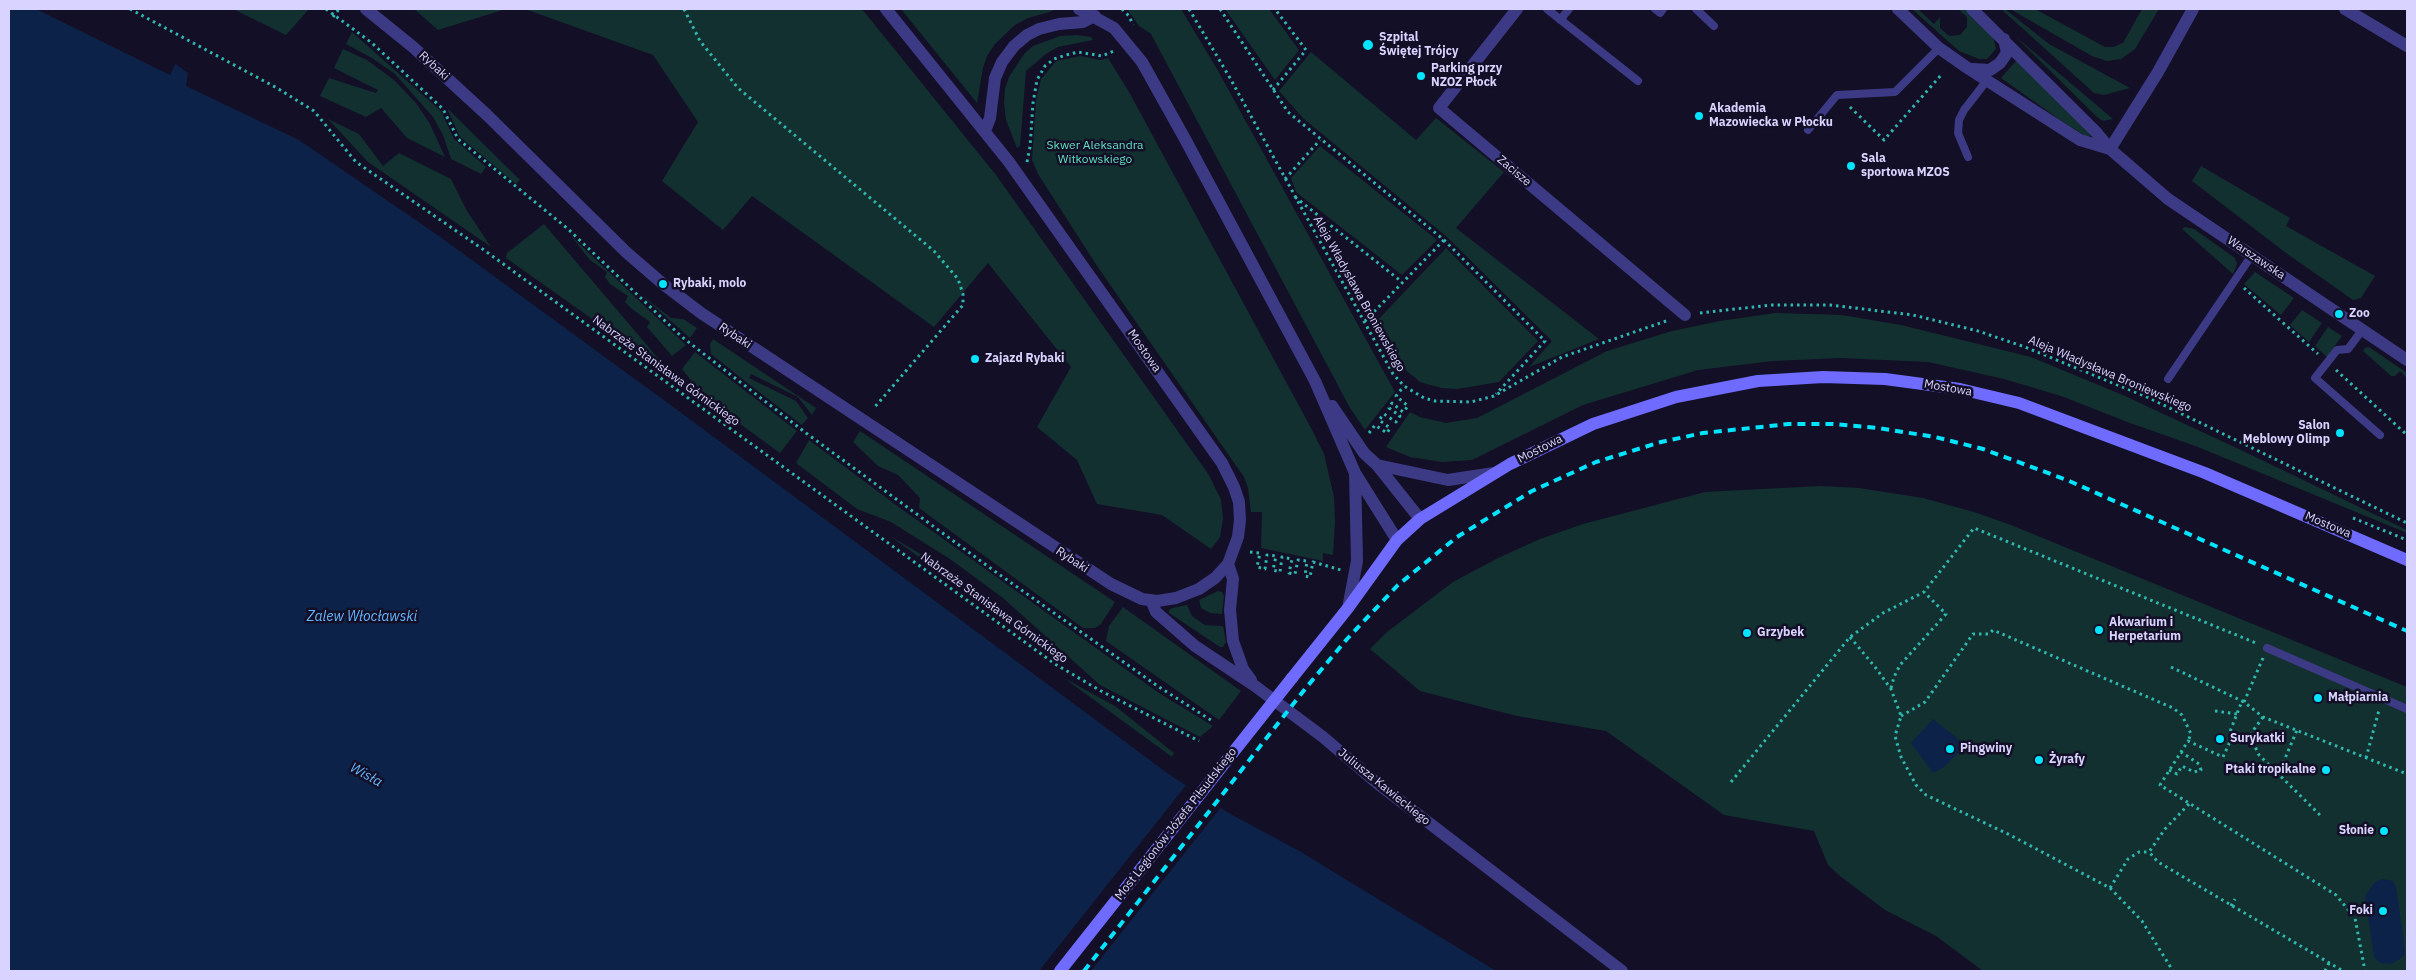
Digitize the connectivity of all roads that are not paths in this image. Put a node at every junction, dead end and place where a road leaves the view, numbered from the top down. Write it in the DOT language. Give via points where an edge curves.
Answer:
graph roads {
  1 [pos="366,9"];
  2 [pos="886,9"];
  3 [pos="1079,9"];
  4 [pos="1517,9"];
  5 [pos="1547,9"];
  6 [pos="1569,9"];
  7 [pos="1655,9"];
  8 [pos="1663,9"];
  9 [pos="1696,9"];
  10 [pos="1898,9"];
  11 [pos="1972,9"];
  12 [pos="2194,9"];
  13 [pos="2345,9"];
  14 [pos="1095,16"];
  15 [pos="1560,20"];
  16 [pos="1714,26"];
  17 [pos="2004,39"];
  18 [pos="2407,46"];
  19 [pos="1940,48"];
  20 [pos="1970,69"];
  21 [pos="1988,79"];
  22 [pos="1638,81"];
  23 [pos="1808,130"];
  24 [pos="986,131"];
  25 [pos="2110,149"];
  26 [pos="1968,157"];
  27 [pos="2252,255"];
  28 [pos="1685,316"];
  29 [pos="2363,329"];
  30 [pos="2407,360"];
  31 [pos="2168,379"];
  32 [pos="1315,381"];
  33 [pos="2380,435"];
  34 [pos="1377,465"];
  35 [pos="1355,473"];
  36 [pos="1494,473"];
  37 [pos="1420,519"];
  38 [pos="1397,540"];
  39 [pos="2390,551"];
  40 [pos="2407,555"];
  41 [pos="2407,560"];
  42 [pos="1228,564"];
  43 [pos="1151,600"];
  44 [pos="1348,608"];
  45 [pos="2267,648"];
  46 [pos="1292,678"];
  47 [pos="1255,686"];
  48 [pos="2407,709"];
  49 [pos="1060,971"];
  50 [pos="1622,971"];
  1 -- 43 [label="street, Rybaki" via="487,115 626,252 701,313 1104,581"];
  2 -- 24 [label="street, Mostowa"];
  3 -- 14 [label="street, Mostowa"];
  4 -- 28 [label="street, Zacisze" via="1439,108"];
  5 -- 15 [label="lane"];
  6 -- 15 [label="lane"];
  7 -- 8 [label="lane" via="1660,13"];
  9 -- 16 [label="lane"];
  10 -- 19 [label="street"];
  11 -- 17 [label="street"];
  12 -- 25 [label="street"];
  13 -- 18 [label="street"];
  14 -- 24 [label="street" via="1083,22 1039,29 1014,46 995,78"];
  14 -- 32 [label="street, Mostowa" via="1119,33 1142,62"];
  15 -- 22 [label="lane"];
  17 -- 20 [label="street" via="2007,53 2000,63 1990,70"];
  17 -- 25 [label="street"];
  19 -- 20 [label="street"];
  19 -- 23 [label="lane" via="1896,92 1837,95"];
  20 -- 21 [label="street"];
  21 -- 25 [label="street" via="2080,140"];
  21 -- 26 [label="lane" via="1959,120 1958,133"];
  24 -- 42 [label="street, Mostowa" via="1222,463 1234,487 1240,513 1238,537"];
  25 -- 27 [label="street, Warszawska" via="2168,199"];
  27 -- 29 [label="street, Warszawska"];
  27 -- 31 [label="lane"];
  29 -- 30 [label="street, Warszawska"];
  29 -- 33 [label="lane" via="2348,349 2337,350 2315,378"];
  32 -- 34 [label="street, Mostowa" via="1364,453"];
  32 -- 35 [label="street, Mostowa"];
  34 -- 36 [label="street, Mostowa" via="1448,480"];
  34 -- 37 [label="street, Mostowa"];
  35 -- 38 [label="street, Mostowa"];
  35 -- 44 [label="street, Mostowa" via="1356,561"];
  36 -- 37 [label="main road, Mostowa"];
  36 -- 39 [label="main road, Mostowa" via="1593,424 1690,393 1786,378 1885,379 1960,389 2019,403 2205,473"];
  37 -- 38 [label="main road, Mostowa"];
  38 -- 44 [label="main road, Mostowa"];
  39 -- 40 [label="main road, Mostowa"];
  39 -- 41 [label="main road, Mostowa"];
  42 -- 43 [label="street, Mostowa" via="1209,583 1192,592 1169,600"];
  42 -- 47 [label="street" via="1233,579 1230,610 1233,641 1243,669"];
  43 -- 47 [label="street, Juliusza Kawieckiego" via="1156,612 1195,646"];
  44 -- 46 [label="main road, Mostowa"];
  45 -- 48 [label="lane"];
  46 -- 49 [label="main road, Most Legionów Józefa Piłsudskiego, bridge"];
  47 -- 50 [label="street, Juliusza Kawieckiego"];
}
